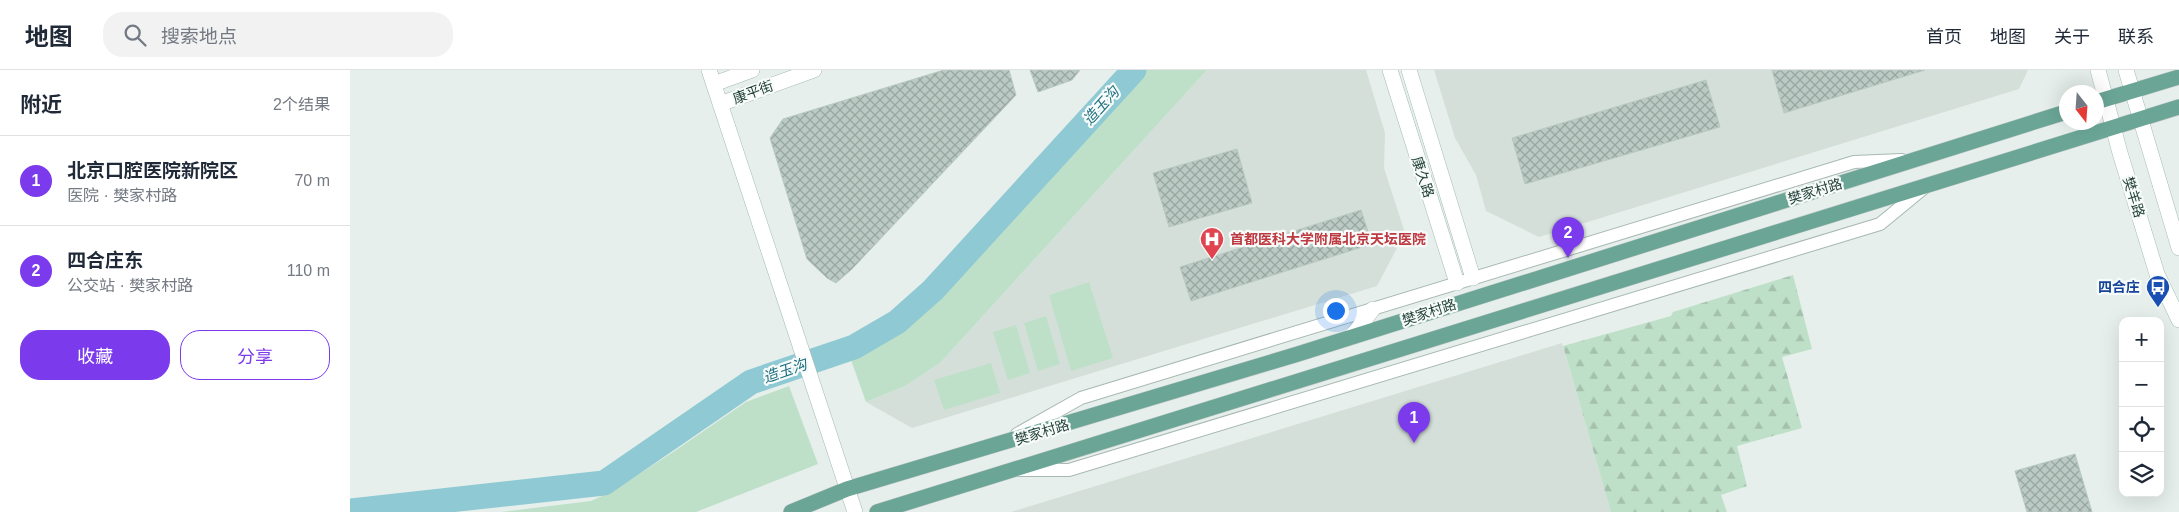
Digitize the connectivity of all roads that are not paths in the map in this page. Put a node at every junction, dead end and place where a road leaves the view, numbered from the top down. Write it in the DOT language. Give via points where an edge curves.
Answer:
graph roads {
  1 [pos="752,70"];
  2 [pos="814,70"];
  3 [pos="1390,70"];
  4 [pos="1409,70"];
  5 [pos="2098,70"];
  6 [pos="2126,70"];
  7 [pos="712,77"];
  8 [pos="2179,77"];
  9 [pos="2114,97"];
  10 [pos="720,104"];
  11 [pos="2179,107"];
  12 [pos="2059,114"];
  13 [pos="2127,124"];
  14 [pos="1914,159"];
  15 [pos="1925,187"];
  16 [pos="1461,240"];
  17 [pos="1445,244"];
  18 [pos="2179,248"];
  19 [pos="1472,278"];
  20 [pos="1457,283"];
  21 [pos="1373,309"];
  22 [pos="2179,320"];
  23 [pos="1351,337"];
  24 [pos="999,445"];
  25 [pos="1008,470"];
  26 [pos="847,489"];
  27 [pos="791,512"];
  28 [pos="855,512"];
  29 [pos="876,512"];
  1 -- 7 [label="street, 康平街"];
  2 -- 10 [label="street, 康平街"];
  3 -- 17 [label="street, 康久路"];
  4 -- 16 [label="street, 康久路"];
  5 -- 9 [label="street, 樊羊路"];
  6 -- 9 [label="street, 樊羊路"];
  7 -- 10 [label="street"];
  8 -- 9 [label="main road"];
  9 -- 13 [label="street, 樊羊路"];
  9 -- 13 [label="street, 樊羊路"];
  10 -- 26 [label="street"];
  11 -- 13 [label="main road, 樊家村路"];
  12 -- 14 [label="main road, 樊家村路"];
  13 -- 15 [label="main road, 樊家村路"];
  13 -- 18 [label="street, 樊羊路"];
  13 -- 22 [label="street, 樊羊路" via="2157,274"];
  14 -- 19 [label="street" via="1854,162"];
  14 -- 23 [label="main road, 樊家村路"];
  15 -- 25 [label="main road, 樊家村路"];
  15 -- 25 [label="street" via="1880,224 1069,470"];
  16 -- 17 [label="street"];
  16 -- 19 [label="street, 康久路"];
  17 -- 20 [label="street, 康久路"];
  19 -- 20 [label="street"];
  20 -- 21 [label="street"];
  21 -- 23 [label="street"];
  21 -- 24 [label="street" via="1081,398"];
  23 -- 24 [label="main road, 樊家村路"];
  24 -- 26 [label="main road, 樊家村路"];
  25 -- 29 [label="main road, 樊家村路"];
  26 -- 27 [label="main road, 樊家村路"];
  26 -- 28 [label="street"];
}
